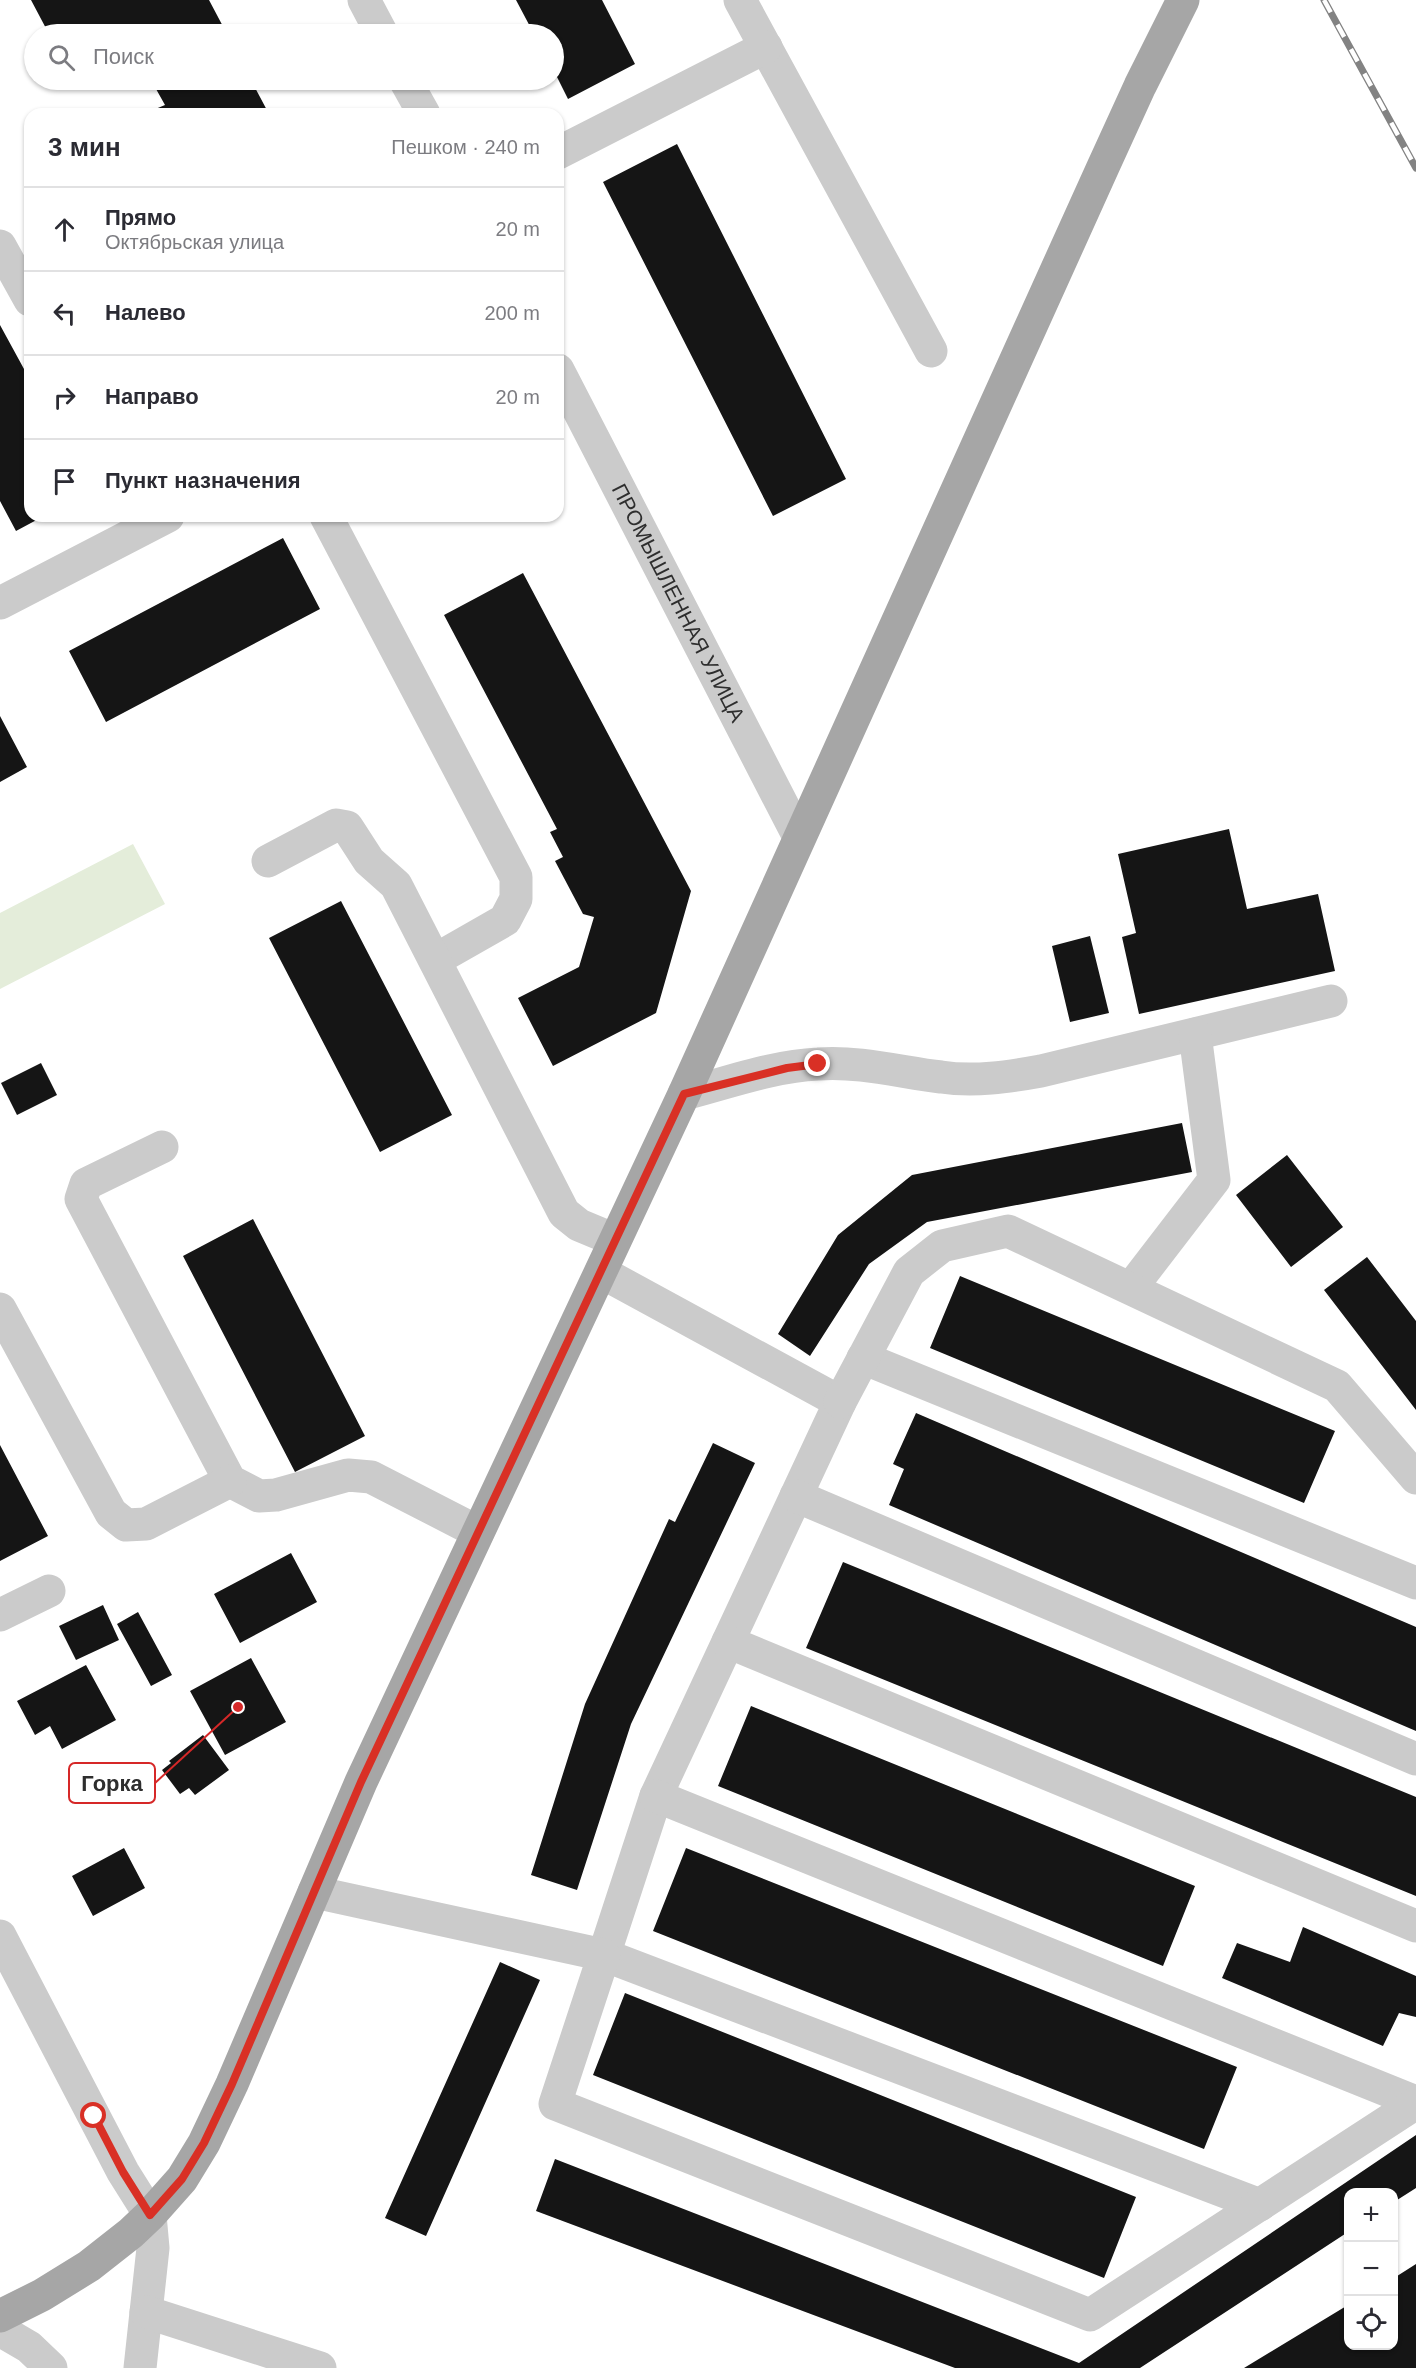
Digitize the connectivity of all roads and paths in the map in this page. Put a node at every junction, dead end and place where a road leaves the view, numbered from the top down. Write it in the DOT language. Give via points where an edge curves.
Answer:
graph roads {
  1 [pos="364,0"];
  2 [pos="740,0"];
  3 [pos="1183,0"];
  4 [pos="377,24"];
  5 [pos="766,47"];
  6 [pos="411,90"];
  7 [pos="421,108"];
  8 [pos="564,150"];
  9 [pos="0,246"];
  10 [pos="24,289"];
  11 [pos="931,351"];
  12 [pos="564,382"];
  13 [pos="151,522"];
  14 [pos="329,522"];
  15 [pos="0,603"];
  16 [pos="799,837"];
  17 [pos="268,861"];
  18 [pos="435,960"];
  19 [pos="1331,1001"];
  20 [pos="1195,1034"];
  21 [pos="684,1094"];
  22 [pos="162,1147"];
  23 [pos="615,1240"];
  24 [pos="601,1272"];
  25 [pos="1131,1288"];
  26 [pos="0,1309"];
  27 [pos="863,1358"];
  28 [pos="840,1402"];
  29 [pos="1416,1478"];
  30 [pos="230,1481"];
  31 [pos="796,1496"];
  32 [pos="478,1532"];
  33 [pos="1416,1583"];
  34 [pos="49,1591"];
  35 [pos="0,1615"];
  36 [pos="728,1642"];
  37 [pos="1416,1759"];
  38 [pos="656,1796"];
  39 [pos="314,1892"];
  40 [pos="1416,1926"];
  41 [pos="0,1936"];
  42 [pos="604,1954"];
  43 [pos="1416,2102"];
  44 [pos="1260,2205"];
  45 [pos="150,2215"];
  46 [pos="146,2312"];
  47 [pos="0,2316"];
  48 [pos="0,2330"];
  49 [pos="51,2368"];
  50 [pos="140,2368"];
  51 [pos="320,2368"];
  1 -- 4 [label="street"];
  2 -- 5 [label="street"];
  3 -- 16 [label="main road" via="1131,106"];
  5 -- 8 [label="street"];
  5 -- 11 [label="street"];
  6 -- 7 [label="street"];
  9 -- 10 [label="street"];
  12 -- 16 [label="street, ПРОМЫШЛЕННАЯ УЛИЦА"];
  13 -- 15 [label="street"];
  14 -- 18 [label="street" via="516,877 516,899 506,920"];
  16 -- 21 [label="main road"];
  17 -- 18 [label="street" via="336,825 347,827 369,861 396,885"];
  18 -- 23 [label="street" via="564,1214 579,1226"];
  19 -- 20 [label="street"];
  20 -- 21 [label="street" via="998,1078 943,1078 870,1065 818,1064"];
  20 -- 25 [label="street" via="1214,1180"];
  21 -- 23 [label="main road"];
  22 -- 30 [label="street" via="86,1184 81,1199"];
  23 -- 24 [label="main road"];
  24 -- 28 [label="street"];
  24 -- 32 [label="main road"];
  25 -- 27 [label="street" via="1008,1231 942,1246 909,1272"];
  25 -- 29 [label="street" via="1337,1386"];
  26 -- 30 [label="street" via="111,1513 126,1525 146,1524"];
  27 -- 28 [label="street"];
  27 -- 33 [label="street"];
  28 -- 31 [label="street"];
  30 -- 32 [label="street" via="259,1496 348,1475 371,1476"];
  31 -- 36 [label="street"];
  31 -- 37 [label="street"];
  32 -- 39 [label="main road"];
  34 -- 35 [label="street"];
  36 -- 38 [label="street"];
  36 -- 40 [label="street"];
  38 -- 42 [label="street"];
  38 -- 43 [label="street"];
  39 -- 42 [label="street"];
  39 -- 45 [label="main road" via="204,2143 182,2179"];
  41 -- 45 [label="street" via="123,2172"];
  42 -- 44 [label="street"];
  42 -- 44 [label="street" via="555,2104 1090,2315"];
  43 -- 44 [label="street"];
  45 -- 46 [label="street" via="153,2248"];
  45 -- 47 [label="main road" via="89,2266"];
  46 -- 50 [label="street"];
  46 -- 51 [label="street"];
  48 -- 49 [label="street" via="29,2347"];
}
